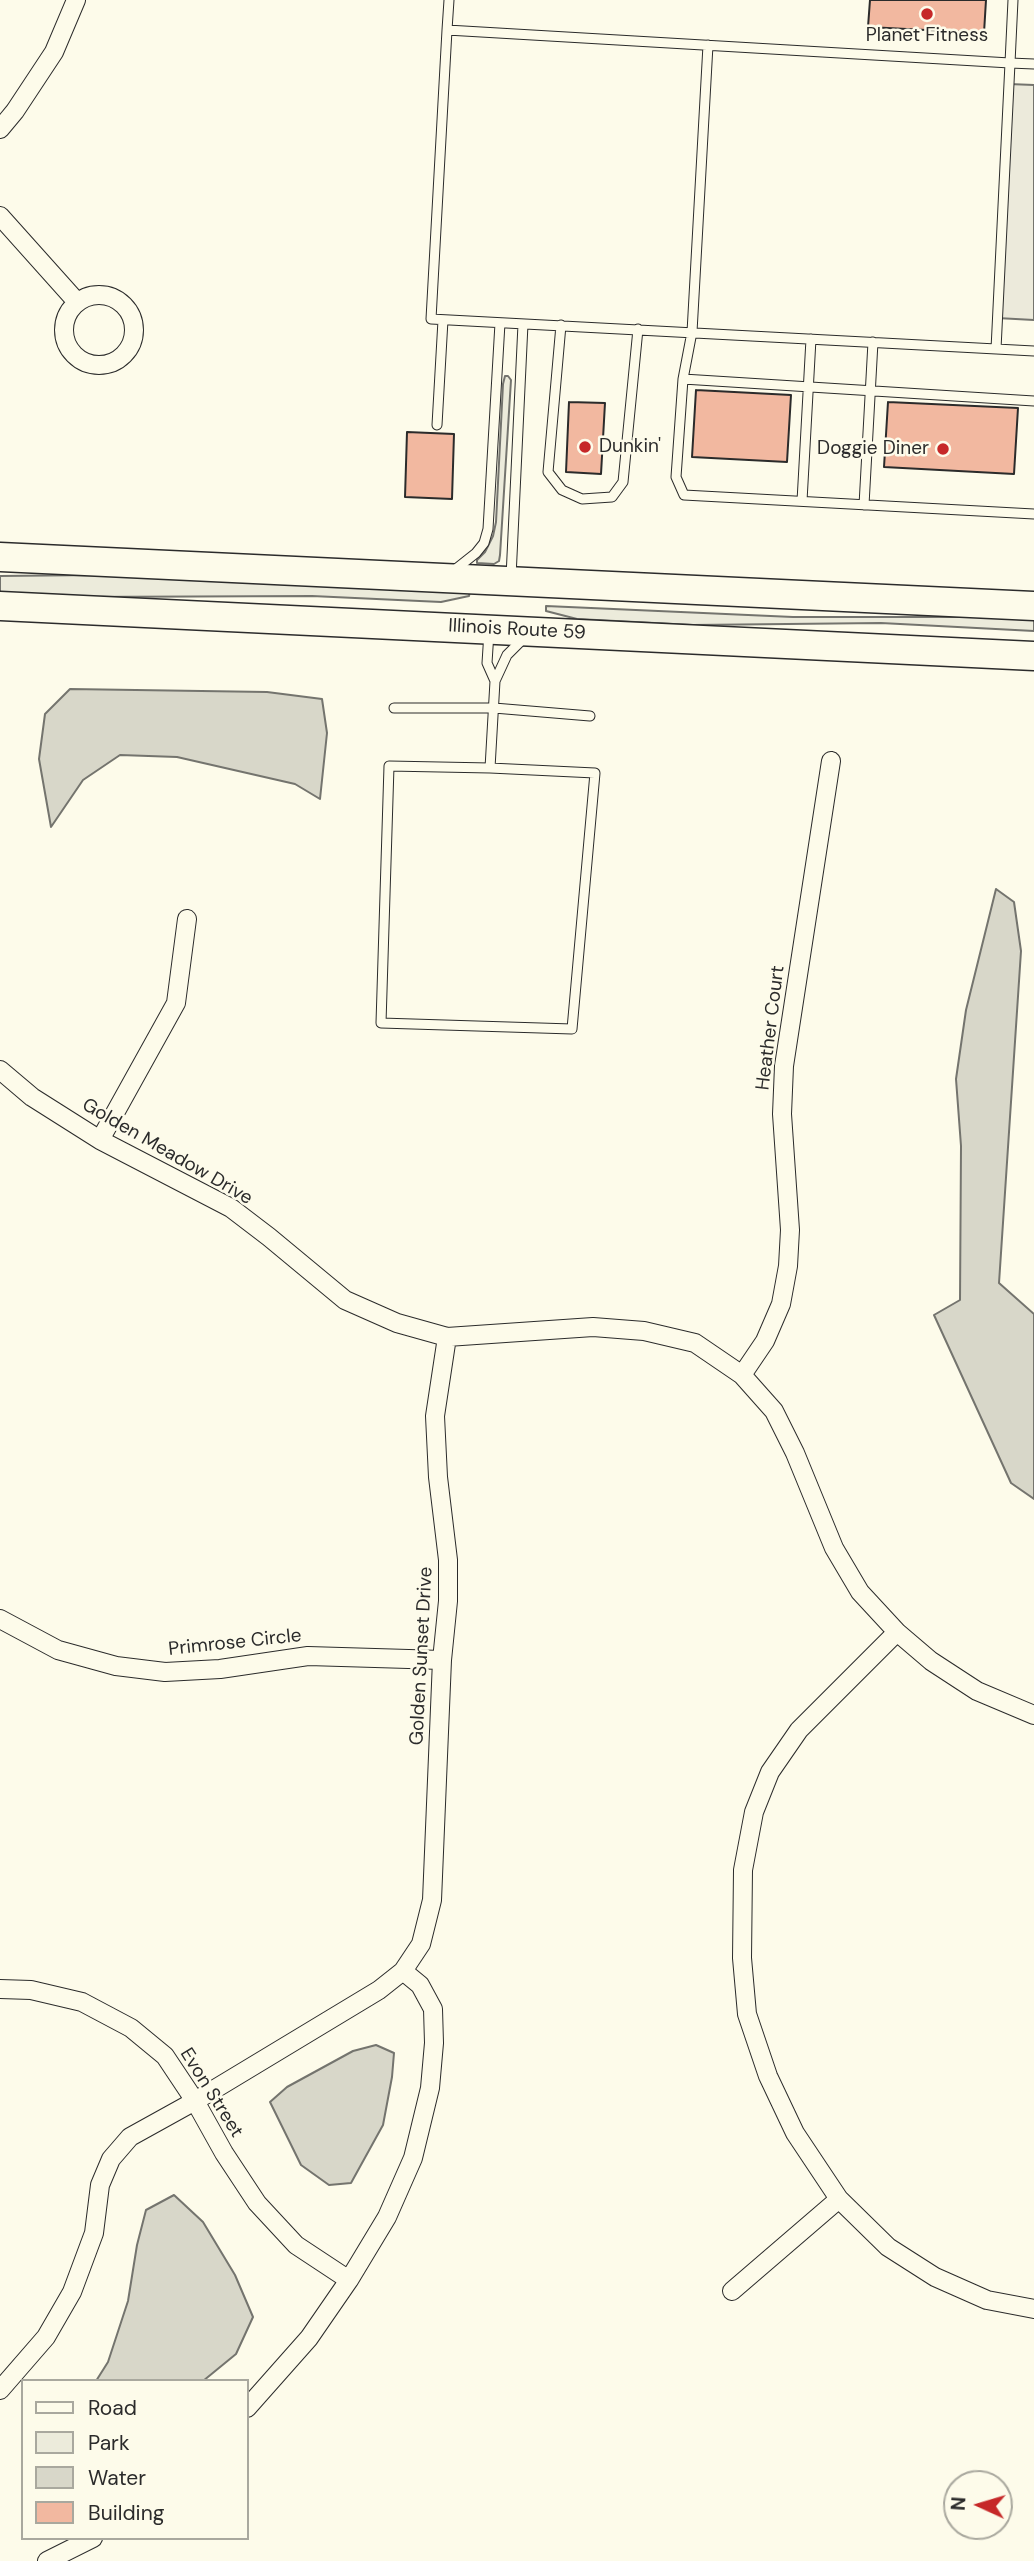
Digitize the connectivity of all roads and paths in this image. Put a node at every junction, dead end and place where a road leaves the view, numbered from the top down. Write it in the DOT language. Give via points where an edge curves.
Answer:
graph roads {
  1 [pos="76,0"];
  2 [pos="449,0"];
  3 [pos="1013,0"];
  4 [pos="447,30"];
  5 [pos="708,44"];
  6 [pos="1010,63"];
  7 [pos="1034,64"];
  8 [pos="0,129"];
  9 [pos="0,216"];
  10 [pos="77,302"];
  11 [pos="443,320"];
  12 [pos="500,323"];
  13 [pos="523,324"];
  14 [pos="561,325"];
  15 [pos="638,329"];
  16 [pos="692,332"];
  17 [pos="811,339"];
  18 [pos="873,342"];
  19 [pos="996,349"];
  20 [pos="1034,351"];
  21 [pos="683,379"];
  22 [pos="808,386"];
  23 [pos="870,390"];
  24 [pos="1034,401"];
  25 [pos="437,425"];
  26 [pos="802,501"];
  27 [pos="864,505"];
  28 [pos="1034,514"];
  29 [pos="0,558"];
  30 [pos="444,578"];
  31 [pos="511,581"];
  32 [pos="0,606"];
  33 [pos="1034,606"];
  34 [pos="489,628"];
  35 [pos="535,631"];
  36 [pos="1034,656"];
  37 [pos="495,681"];
  38 [pos="394,708"];
  39 [pos="494,708"];
  40 [pos="590,716"];
  41 [pos="831,761"];
  42 [pos="490,768"];
  43 [pos="187,919"];
  44 [pos="0,1070"];
  45 [pos="100,1140"];
  46 [pos="447,1338"];
  47 [pos="742,1375"];
  48 [pos="0,1619"];
  49 [pos="897,1632"];
  50 [pos="442,1660"];
  51 [pos="1034,1715"];
  52 [pos="403,1971"];
  53 [pos="0,1989"];
  54 [pos="195,2101"];
  55 [pos="839,2199"];
  56 [pos="349,2280"];
  57 [pos="732,2291"];
  58 [pos="1034,2309"];
  59 [pos="0,2390"];
  60 [pos="248,2407"];
  61 [pos="89,2540"];
  62 [pos="47,2561"];
  1 -- 8 [label="street" via="54,52"];
  2 -- 4 [label="lane"];
  3 -- 6 [label="lane"];
  4 -- 5 [label="lane"];
  4 -- 11 [label="lane" via="431,319"];
  5 -- 6 [label="lane"];
  5 -- 16 [label="lane"];
  6 -- 7 [label="lane"];
  6 -- 19 [label="lane"];
  9 -- 10 [label="street"];
  11 -- 12 [label="lane"];
  11 -- 25 [label="lane"];
  12 -- 13 [label="lane"];
  12 -- 30 [label="lane" via="488,529 484,543"];
  13 -- 14 [label="lane"];
  13 -- 31 [label="lane"];
  14 -- 15 [label="lane"];
  14 -- 15 [label="lane" via="548,472 562,490 582,499 612,497 623,482"];
  15 -- 16 [label="lane"];
  16 -- 17 [label="lane"];
  16 -- 21 [label="lane"];
  17 -- 18 [label="lane"];
  17 -- 22 [label="lane"];
  18 -- 19 [label="lane"];
  18 -- 23 [label="lane"];
  19 -- 20 [label="lane"];
  21 -- 22 [label="lane"];
  21 -- 26 [label="lane" via="676,477 684,495"];
  22 -- 23 [label="lane"];
  22 -- 26 [label="lane"];
  23 -- 24 [label="lane"];
  23 -- 27 [label="lane"];
  26 -- 27 [label="lane"];
  27 -- 28 [label="lane"];
  29 -- 30 [label="main road"];
  30 -- 31 [label="main road"];
  31 -- 33 [label="main road"];
  31 -- 34 [label="main road"];
  32 -- 34 [label="main road, Illinois Route 59"];
  34 -- 35 [label="main road, Illinois Route 59"];
  34 -- 37 [label="lane" via="487,663"];
  35 -- 36 [label="main road, Illinois Route 59"];
  35 -- 37 [label="lane" via="506,655"];
  37 -- 39 [label="lane"];
  38 -- 39 [label="lane"];
  39 -- 40 [label="lane"];
  39 -- 42 [label="lane"];
  41 -- 47 [label="street, Heather Court" via="784,1066 788,1266 781,1304 765,1341"];
  42 -- 42 [label="lane" via="389,766 381,1023 572,1029 596,773"];
  43 -- 45 [label="street" via="177,1003"];
  44 -- 45 [label="street, Golden Meadow Drive" via="32,1097"];
  45 -- 46 [label="street, Golden Meadow Drive" via="231,1208 345,1300"];
  46 -- 47 [label="street, Golden Meadow Drive" via="593,1327 644,1331 695,1343"];
  46 -- 50 [label="street, Golden Sunset Drive" via="435,1416 448,1560"];
  47 -- 49 [label="street, Golden Meadow Drive" via="774,1411 834,1548 860,1592"];
  48 -- 50 [label="street, Primrose Circle" via="58,1650 116,1666 166,1672 308,1657"];
  49 -- 51 [label="street, Golden Meadow Drive" via="977,1691"];
  49 -- 55 [label="street" via="799,1730 770,1772 754,1812 743,1870 747,2014 768,2076 795,2133"];
  50 -- 52 [label="street, Golden Sunset Drive" via="432,1900 421,1944"];
  52 -- 54 [label="street, Golden Sunset Drive"];
  52 -- 56 [label="street" via="420,1985 433,2009 430,2088 413,2158 387,2217"];
  53 -- 54 [label="street, Evon Street" via="31,1990 82,2002 131,2028 165,2056"];
  54 -- 56 [label="street, Evon Street" via="257,2203 296,2245"];
  54 -- 59 [label="street, Golden Sunset Drive" via="130,2137 111,2158 100,2185 94,2234 72,2292 46,2337"];
  55 -- 57 [label="street"];
  55 -- 58 [label="street" via="888,2247 935,2277 987,2300"];
  56 -- 60 [label="street" via="309,2338"];
  61 -- 62 [label="street"];
}
